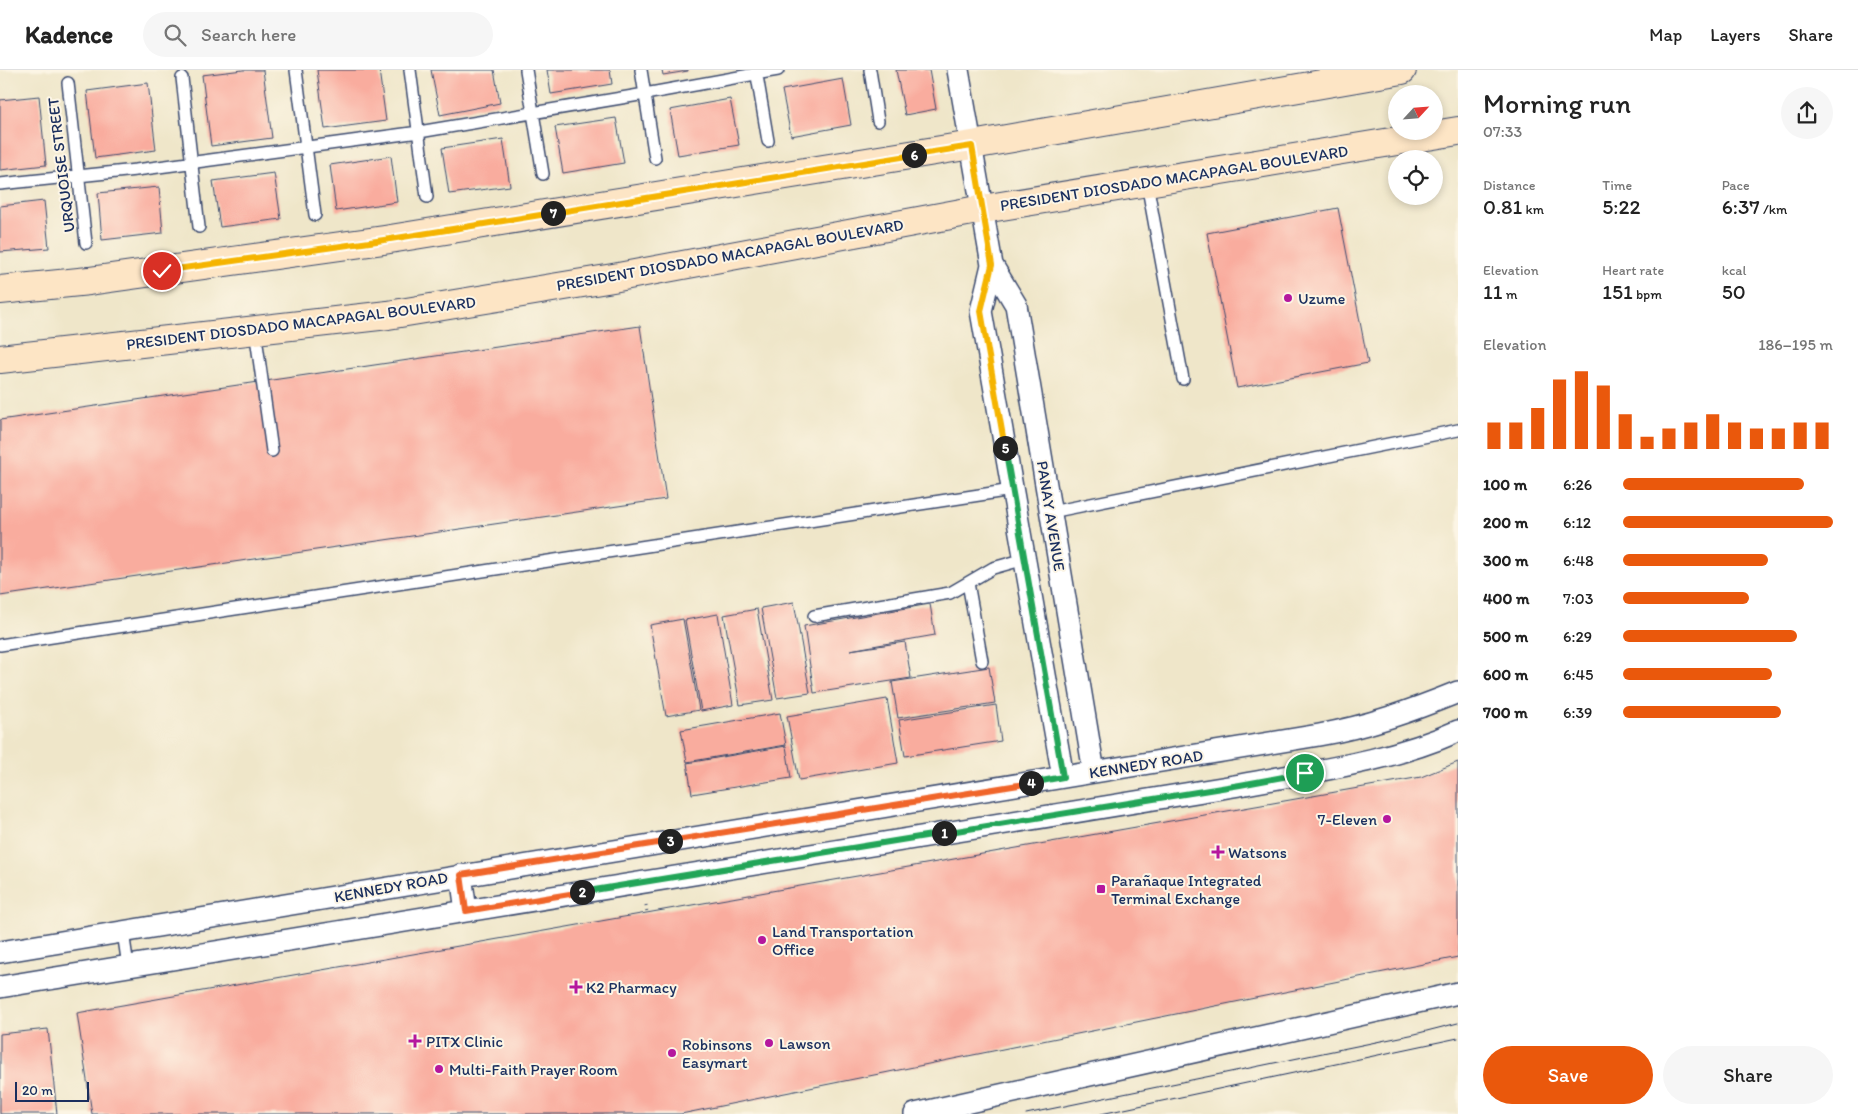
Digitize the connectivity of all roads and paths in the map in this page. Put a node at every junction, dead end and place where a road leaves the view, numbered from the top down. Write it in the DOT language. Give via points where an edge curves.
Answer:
graph roads {
  1 [pos="296,70"];
  2 [pos="410,70"];
  3 [pos="526,70"];
  4 [pos="641,70"];
  5 [pos="778,70"];
  6 [pos="870,70"];
  7 [pos="958,70"];
  8 [pos="1402,70"];
  9 [pos="757,72"];
  10 [pos="182,78"];
  11 [pos="68,83"];
  12 [pos="645,94"];
  13 [pos="533,113"];
  14 [pos="878,121"];
  15 [pos="1458,131"];
  16 [pos="418,132"];
  17 [pos="768,141"];
  18 [pos="972,146"];
  19 [pos="305,148"];
  20 [pos="655,158"];
  21 [pos="192,162"];
  22 [pos="543,174"];
  23 [pos="78,176"];
  24 [pos="1147,183"];
  25 [pos="0,184"];
  26 [pos="427,197"];
  27 [pos="982,209"];
  28 [pos="315,215"];
  29 [pos="199,227"];
  30 [pos="86,243"];
  31 [pos="992,265"];
  32 [pos="0,290"];
  33 [pos="255,330"];
  34 [pos="0,359"];
  35 [pos="1183,379"];
  36 [pos="1458,430"];
  37 [pos="272,451"];
  38 [pos="1012,490"];
  39 [pos="1050,512"];
  40 [pos="1025,559"];
  41 [pos="968,583"];
  42 [pos="814,616"];
  43 [pos="0,645"];
  44 [pos="982,661"];
  45 [pos="1458,692"];
  46 [pos="1458,731"];
  47 [pos="1094,772"];
  48 [pos="1063,777"];
  49 [pos="461,875"];
  50 [pos="466,911"];
  51 [pos="177,923"];
  52 [pos="123,932"];
  53 [pos="0,952"];
  54 [pos="183,957"];
  55 [pos="128,966"];
  56 [pos="0,987"];
  57 [pos="1458,993"];
  58 [pos="915,1114"];
  1 -- 19 [label="lane"];
  2 -- 16 [label="lane"];
  3 -- 13 [label="lane"];
  4 -- 12 [label="lane"];
  5 -- 9 [label="lane"];
  6 -- 14 [label="lane"];
  7 -- 18 [label="street, PANAY AVENUE"];
  8 -- 18 [label="main road"];
  9 -- 12 [label="lane"];
  9 -- 17 [label="lane"];
  10 -- 21 [label="lane"];
  11 -- 23 [label="lane, URQUOISE STREET"];
  12 -- 13 [label="lane"];
  12 -- 20 [label="lane"];
  13 -- 16 [label="lane"];
  13 -- 22 [label="lane"];
  15 -- 24 [label="main road, PRESIDENT DIOSDADO MACAPAGAL BOULEVARD"];
  16 -- 19 [label="lane"];
  16 -- 26 [label="lane"];
  18 -- 27 [label="street, PANAY AVENUE"];
  18 -- 32 [label="main road" via="384,240"];
  19 -- 21 [label="lane"];
  19 -- 28 [label="lane"];
  21 -- 23 [label="lane"];
  21 -- 29 [label="lane"];
  23 -- 25 [label="lane"];
  23 -- 30 [label="lane, URQUOISE STREET"];
  24 -- 27 [label="main road, PRESIDENT DIOSDADO MACAPAGAL BOULEVARD"];
  24 -- 35 [label="lane"];
  27 -- 31 [label="street, PANAY AVENUE"];
  27 -- 33 [label="main road, PRESIDENT DIOSDADO MACAPAGAL BOULEVARD" via="613,278 388,315"];
  31 -- 38 [label="street, PANAY AVENUE" via="981,311"];
  31 -- 39 [label="street, PANAY AVENUE" via="1016,305"];
  33 -- 34 [label="main road, PRESIDENT DIOSDADO MACAPAGAL BOULEVARD"];
  33 -- 37 [label="lane"];
  36 -- 39 [label="lane"];
  38 -- 40 [label="street, PANAY AVENUE"];
  38 -- 43 [label="lane"];
  39 -- 47 [label="street, PANAY AVENUE"];
  40 -- 41 [label="lane" via="993,568"];
  40 -- 48 [label="street, PANAY AVENUE"];
  41 -- 42 [label="lane" via="950,593"];
  41 -- 44 [label="lane"];
  45 -- 47 [label="street, KENNEDY ROAD" via="1393,718 1342,731"];
  46 -- 50 [label="street" via="1376,759 1240,785"];
  47 -- 48 [label="street, KENNEDY ROAD"];
  48 -- 49 [label="street, KENNEDY ROAD"];
  49 -- 50 [label="street"];
  49 -- 51 [label="street, KENNEDY ROAD"];
  50 -- 54 [label="street"];
  51 -- 52 [label="street, KENNEDY ROAD"];
  51 -- 54 [label="street"];
  52 -- 53 [label="street, KENNEDY ROAD"];
  52 -- 55 [label="lane"];
  54 -- 55 [label="street"];
  55 -- 56 [label="street"];
  57 -- 58 [label="street"];
}
